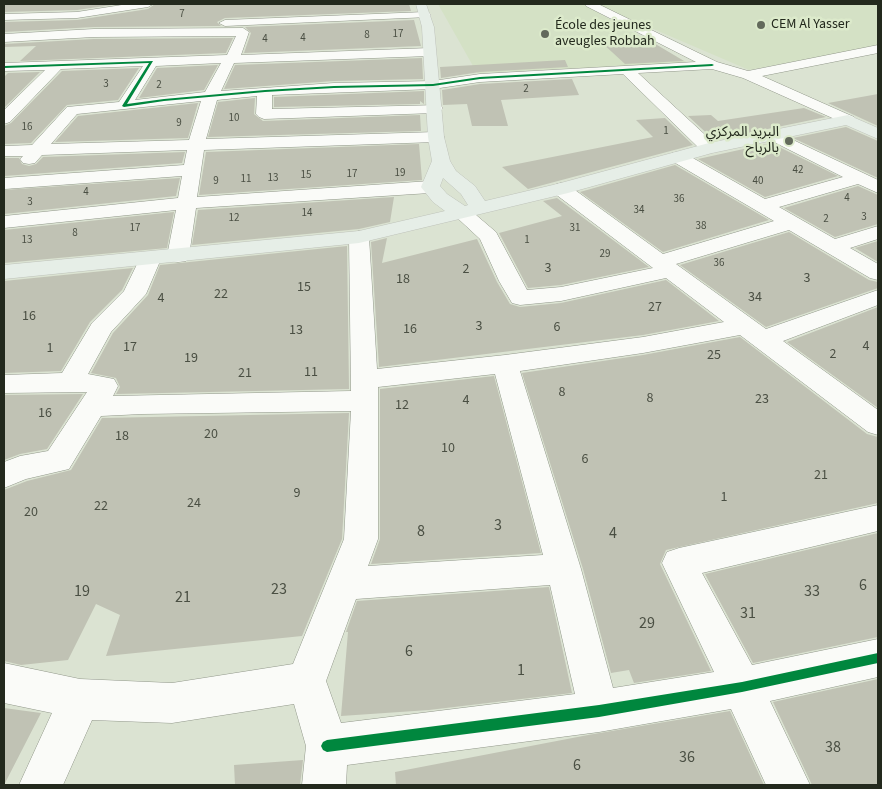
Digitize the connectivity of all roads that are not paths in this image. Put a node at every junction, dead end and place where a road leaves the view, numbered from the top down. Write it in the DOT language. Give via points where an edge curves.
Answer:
graph roads {
  1 [pos="148,4"];
  2 [pos="590,4"];
  3 [pos="337,7"];
  4 [pos="222,11"];
  5 [pos="423,16"];
  6 [pos="4,17"];
  7 [pos="225,27"];
  8 [pos="128,34"];
  9 [pos="4,38"];
  10 [pos="878,49"];
  11 [pos="430,52"];
  12 [pos="229,60"];
  13 [pos="152,62"];
  14 [pos="104,64"];
  15 [pos="712,65"];
  16 [pos="56,66"];
  17 [pos="4,67"];
  18 [pos="627,70"];
  19 [pos="748,75"];
  20 [pos="433,85"];
  21 [pos="265,91"];
  22 [pos="25,96"];
  23 [pos="4,97"];
  24 [pos="210,97"];
  25 [pos="124,106"];
  26 [pos="435,108"];
  27 [pos="4,119"];
  28 [pos="848,120"];
  29 [pos="878,134"];
  30 [pos="774,136"];
  31 [pos="436,138"];
  32 [pos="196,145"];
  33 [pos="709,148"];
  34 [pos="4,151"];
  35 [pos="37,152"];
  36 [pos="678,156"];
  37 [pos="445,167"];
  38 [pos="193,170"];
  39 [pos="120,176"];
  40 [pos="859,178"];
  41 [pos="4,184"];
  42 [pos="878,187"];
  43 [pos="432,189"];
  44 [pos="561,189"];
  45 [pos="536,195"];
  46 [pos="187,203"];
  47 [pos="762,206"];
  48 [pos="112,211"];
  49 [pos="471,214"];
  50 [pos="4,222"];
  51 [pos="790,222"];
  52 [pos="390,229"];
  53 [pos="878,232"];
  54 [pos="359,237"];
  55 [pos="832,247"];
  56 [pos="178,256"];
  57 [pos="150,259"];
  58 [pos="665,266"];
  59 [pos="4,272"];
  60 [pos="878,273"];
  61 [pos="878,297"];
  62 [pos="755,332"];
  63 [pos="505,364"];
  64 [pos="70,382"];
  65 [pos="4,384"];
  66 [pos="364,390"];
  67 [pos="93,408"];
  68 [pos="878,425"];
  69 [pos="4,476"];
  70 [pos="878,518"];
  71 [pos="564,569"];
  72 [pos="343,584"];
  73 [pos="878,658"];
  74 [pos="306,682"];
  75 [pos="4,683"];
  76 [pos="742,687"];
  77 [pos="80,699"];
  78 [pos="599,711"];
  79 [pos="327,746"];
  80 [pos="41,785"];
  81 [pos="324,785"];
  82 [pos="788,785"];
  1 -- 6 [label="street" via="76,15"];
  2 -- 15 [label="street"];
  3 -- 5 [label="street"];
  4 -- 7 [label="street"];
  5 -- 7 [label="street" via="283,14"];
  5 -- 11 [label="main road"];
  7 -- 8 [label="street"];
  7 -- 12 [label="street" via="247,35"];
  8 -- 9 [label="street"];
  8 -- 14 [label="street"];
  10 -- 19 [label="street"];
  11 -- 12 [label="street"];
  11 -- 20 [label="main road"];
  12 -- 13 [label="street"];
  12 -- 24 [label="street"];
  13 -- 14 [label="street"];
  13 -- 25 [label="street"];
  14 -- 16 [label="street"];
  15 -- 18 [label="street"];
  15 -- 19 [label="street"];
  16 -- 17 [label="street"];
  16 -- 22 [label="street"];
  18 -- 20 [label="street" via="480,78"];
  18 -- 33 [label="street"];
  19 -- 28 [label="street"];
  20 -- 21 [label="street"];
  20 -- 26 [label="main road"];
  21 -- 24 [label="street"];
  21 -- 26 [label="street" via="264,114"];
  22 -- 23 [label="street"];
  22 -- 27 [label="street"];
  24 -- 25 [label="street"];
  24 -- 32 [label="street"];
  25 -- 35 [label="street" via="72,110"];
  26 -- 31 [label="main road"];
  28 -- 29 [label="main road"];
  28 -- 30 [label="main road"];
  30 -- 33 [label="main road"];
  30 -- 40 [label="street"];
  31 -- 32 [label="street"];
  31 -- 37 [label="main road"];
  32 -- 35 [label="street"];
  32 -- 38 [label="street"];
  33 -- 36 [label="main road"];
  34 -- 35 [label="street"];
  35 -- 41 [label="street"];
  36 -- 44 [label="main road"];
  36 -- 47 [label="street"];
  37 -- 43 [label="main road"];
  37 -- 45 [label="main road" via="481,184"];
  37 -- 49 [label="main road" via="468,190"];
  38 -- 39 [label="street"];
  38 -- 46 [label="street"];
  39 -- 41 [label="street"];
  39 -- 48 [label="street"];
  40 -- 42 [label="street"];
  40 -- 47 [label="street"];
  43 -- 46 [label="street"];
  43 -- 49 [label="main road" via="445,202"];
  43 -- 52 [label="main road"];
  44 -- 45 [label="main road"];
  44 -- 58 [label="street"];
  45 -- 49 [label="main road"];
  46 -- 48 [label="street"];
  46 -- 56 [label="street"];
  47 -- 51 [label="street"];
  48 -- 50 [label="street"];
  49 -- 52 [label="main road"];
  49 -- 58 [label="street" via="489,236 520,298 562,294"];
  51 -- 55 [label="street"];
  51 -- 58 [label="street"];
  52 -- 54 [label="main road"];
  53 -- 55 [label="street"];
  54 -- 56 [label="main road"];
  54 -- 66 [label="street"];
  55 -- 60 [label="street"];
  56 -- 57 [label="main road"];
  57 -- 59 [label="main road"];
  57 -- 64 [label="street" via="134,294 101,328"];
  58 -- 62 [label="street"];
  61 -- 62 [label="street"];
  62 -- 63 [label="street"];
  62 -- 68 [label="street"];
  63 -- 66 [label="street"];
  63 -- 71 [label="street"];
  64 -- 65 [label="street"];
  64 -- 67 [label="street" via="104,386"];
  66 -- 67 [label="street"];
  66 -- 72 [label="street" via="361,539"];
  67 -- 69 [label="street" via="58,462 20,468"];
  70 -- 76 [label="street" via="679,563"];
  71 -- 72 [label="street"];
  71 -- 78 [label="street"];
  72 -- 74 [label="street"];
  73 -- 76 [label="street"];
  74 -- 77 [label="street" via="172,703"];
  74 -- 79 [label="street"];
  75 -- 77 [label="street"];
  76 -- 78 [label="street"];
  76 -- 82 [label="street"];
  77 -- 80 [label="street"];
  78 -- 79 [label="street"];
  79 -- 81 [label="street"];
}
